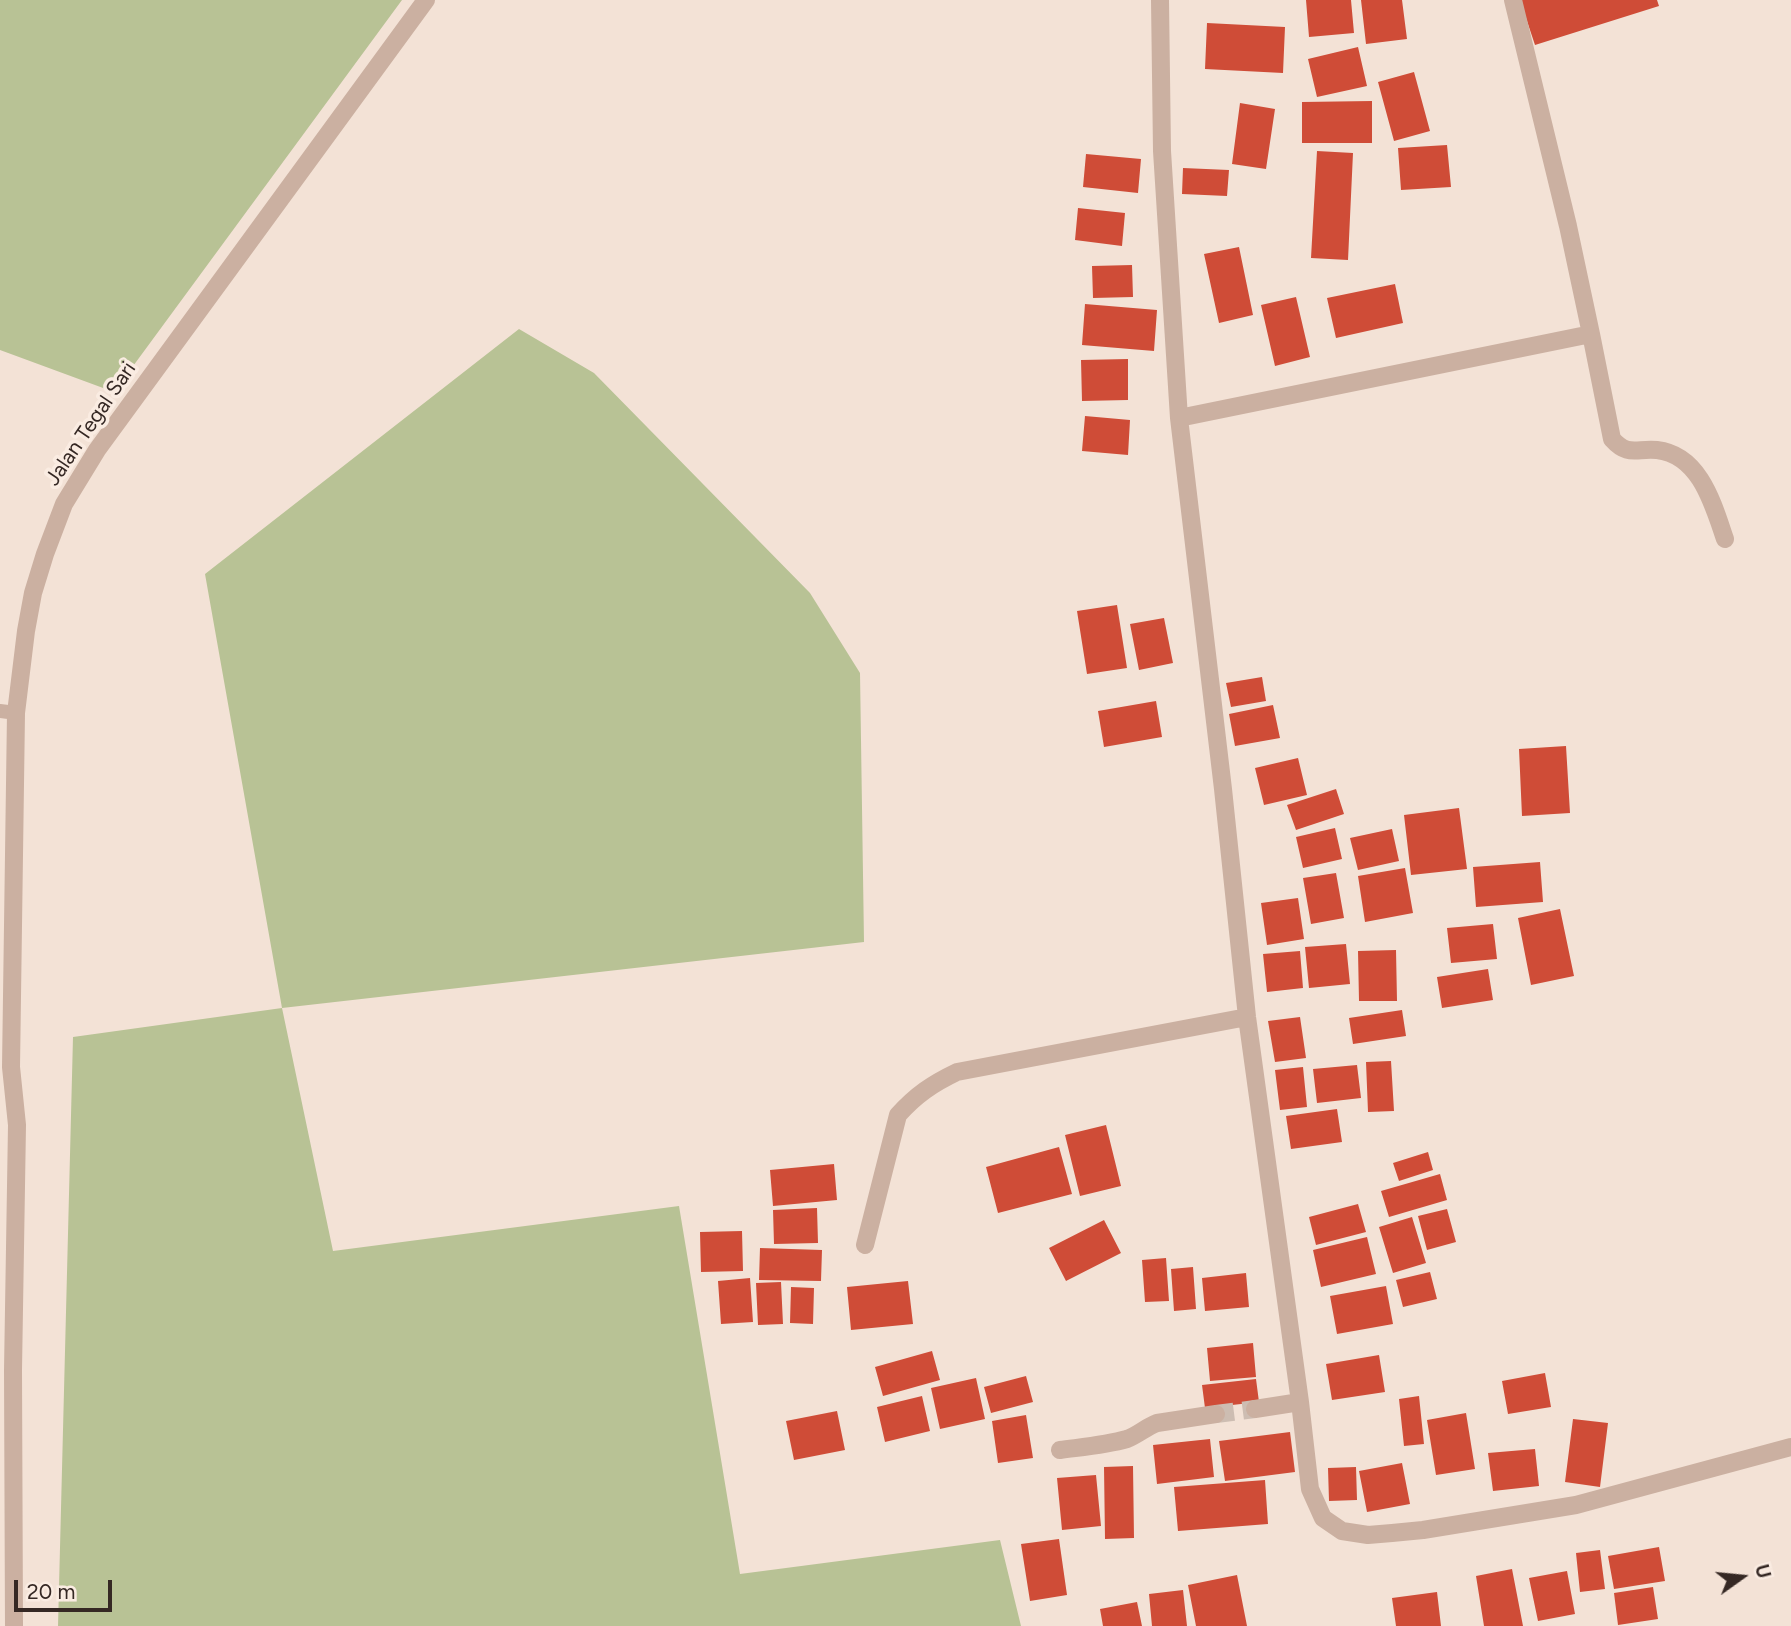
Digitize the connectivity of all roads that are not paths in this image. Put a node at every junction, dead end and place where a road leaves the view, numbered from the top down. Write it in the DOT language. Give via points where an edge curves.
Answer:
graph roads {
  1 [pos="426,0"];
  2 [pos="1160,0"];
  3 [pos="1513,0"];
  4 [pos="1591,334"];
  5 [pos="1179,418"];
  6 [pos="1725,539"];
  7 [pos="8,712"];
  8 [pos="1247,1017"];
  9 [pos="5,1067"];
  10 [pos="865,1245"];
  11 [pos="7,1372"];
  12 [pos="1300,1402"];
  13 [pos="1255,1409"];
  14 [pos="1216,1414"];
  15 [pos="1791,1447"];
  16 [pos="1060,1450"];
  17 [pos="14,1626"];
  1 -- 7 [label="street, Jalan Tegal Sari" via="97,450 64,504 33,593"];
  2 -- 5 [label="street" via="1162,151"];
  3 -- 4 [label="street"];
  4 -- 5 [label="street"];
  4 -- 6 [label="street" via="1612,439 1632,451 1658,450 1680,457 1712,500"];
  5 -- 8 [label="street"];
  7 -- 9 [label="street, Jalan Tegal Sari"];
  8 -- 10 [label="street" via="957,1072 935,1082 898,1115"];
  8 -- 12 [label="street"];
  9 -- 11 [label="street, Jalan Tegal Sari" via="17,1125"];
  11 -- 17 [label="street, Jalan Tegal Sari"];
  12 -- 13 [label="street"];
  12 -- 15 [label="street" via="1310,1489 1323,1518 1342,1531 1368,1535 1576,1505"];
  14 -- 16 [label="street" via="1157,1423 1127,1439"];
}
